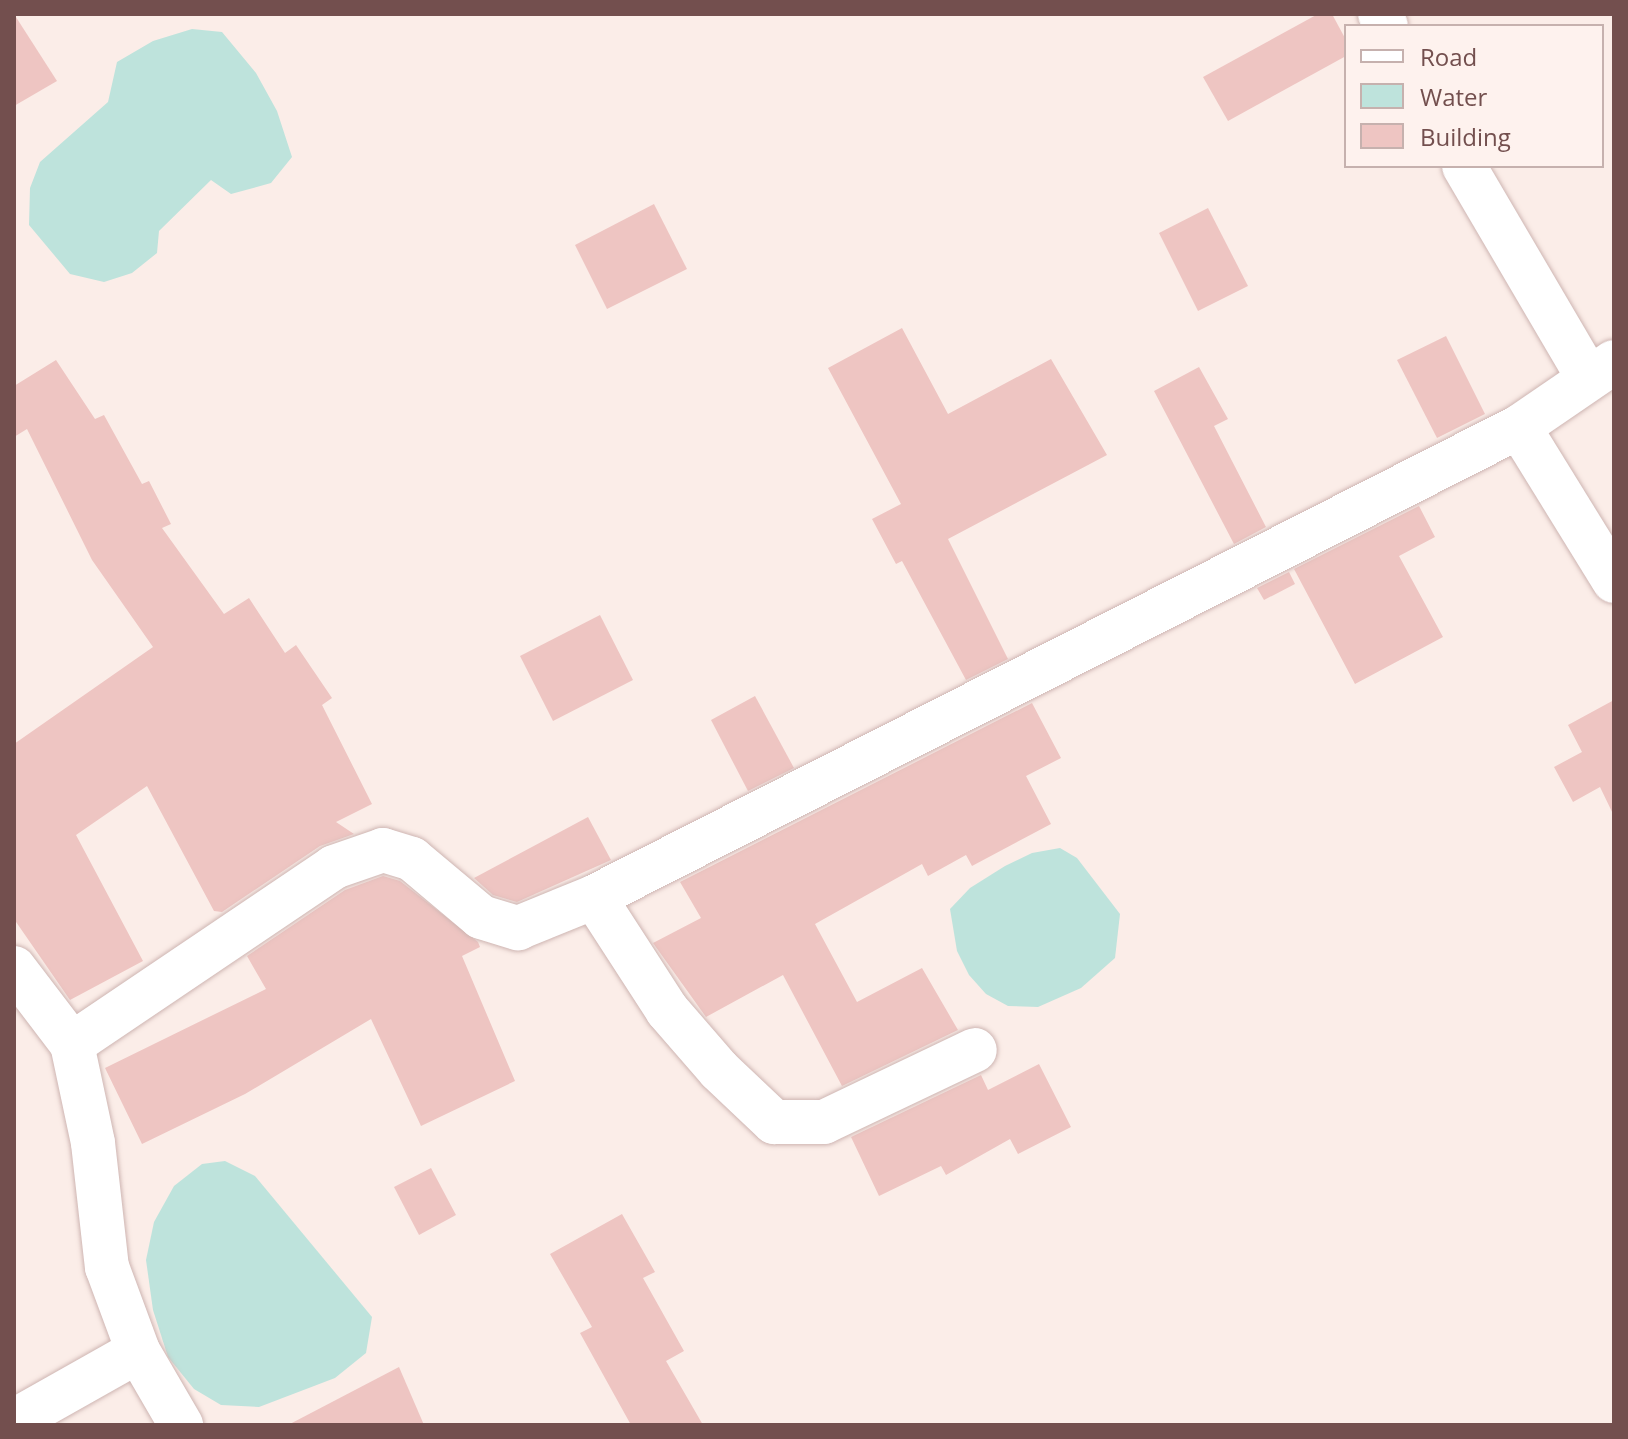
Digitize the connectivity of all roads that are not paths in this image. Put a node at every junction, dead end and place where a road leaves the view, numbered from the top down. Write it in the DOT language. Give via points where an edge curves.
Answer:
graph roads {
  1 [pos="1465,168"];
  2 [pos="1601,370"];
  3 [pos="1519,427"];
  4 [pos="1614,581"];
  5 [pos="594,897"];
  6 [pos="14,968"];
  7 [pos="72,1044"];
  8 [pos="975,1050"];
  9 [pos="138,1351"];
  10 [pos="14,1421"];
  11 [pos="181,1425"];
  1 -- 2 [label="street"];
  2 -- 3 [label="street"];
  3 -- 4 [label="street"];
  3 -- 5 [label="street"];
  5 -- 7 [label="street" via="518,928 481,917 412,859 383,850 334,867"];
  5 -- 8 [label="street" via="667,1010 774,1122 824,1122"];
  6 -- 7 [label="street"];
  7 -- 9 [label="street" via="93,1143 107,1267"];
  9 -- 10 [label="street"];
  9 -- 11 [label="street"];
}
